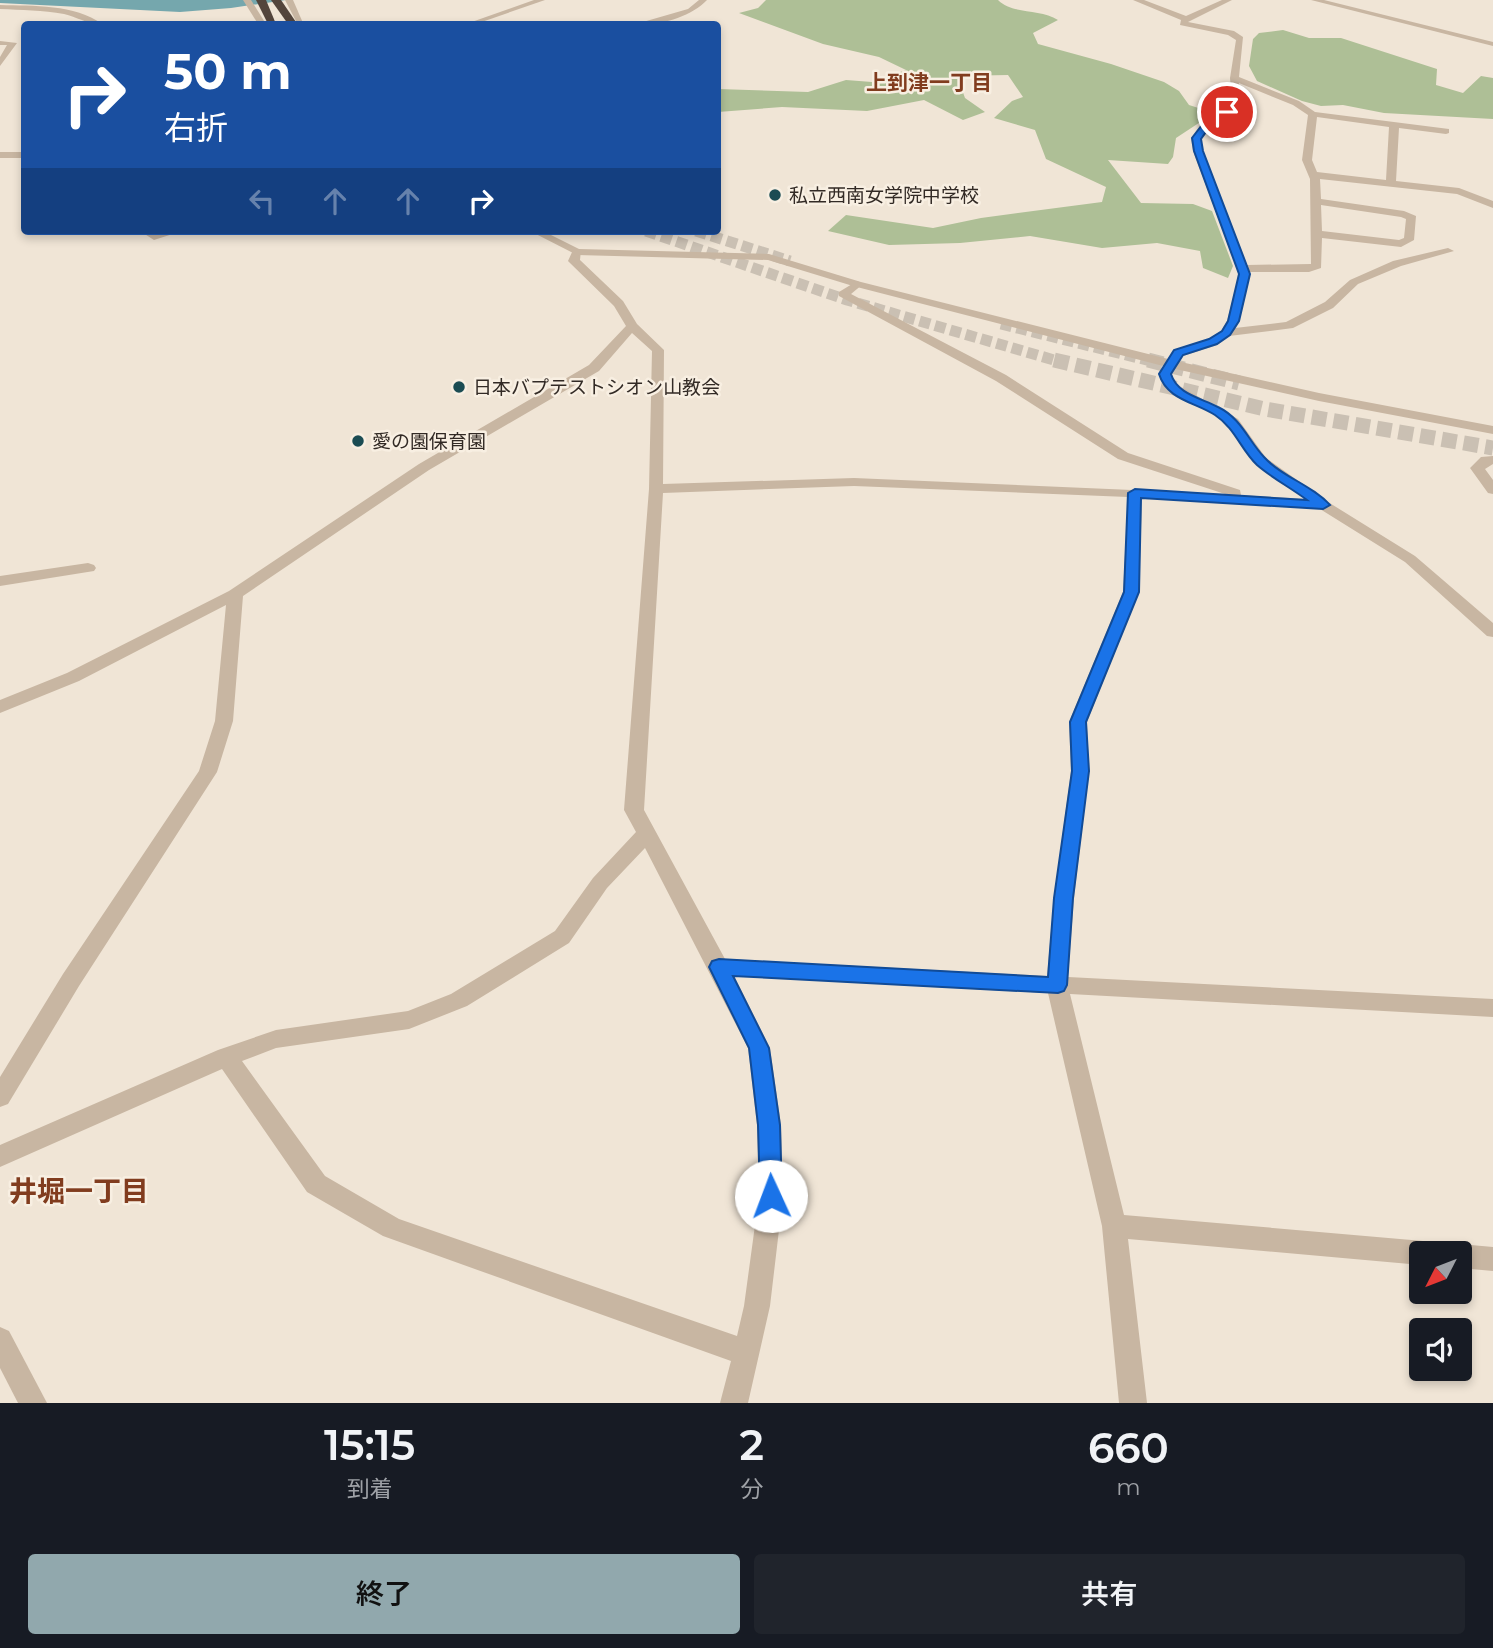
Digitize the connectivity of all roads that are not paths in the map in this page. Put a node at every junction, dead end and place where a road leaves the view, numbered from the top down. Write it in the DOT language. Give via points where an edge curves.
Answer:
graph roads {
  1 [pos="247,0"];
  2 [pos="541,0"];
  3 [pos="1136,0"];
  4 [pos="1228,0"];
  5 [pos="1315,0"];
  6 [pos="716,1"];
  7 [pos="291,2"];
  8 [pos="278,3"];
  9 [pos="701,3"];
  10 [pos="263,4"];
  11 [pos="0,8"];
  12 [pos="92,21"];
  13 [pos="260,21"];
  14 [pos="271,21"];
  15 [pos="295,21"];
  16 [pos="479,21"];
  17 [pos="652,21"];
  18 [pos="1183,24"];
  19 [pos="0,44"];
  20 [pos="1493,44"];
  21 [pos="0,63"];
  22 [pos="1234,78"];
  23 [pos="1314,114"];
  24 [pos="1394,124"];
  25 [pos="1446,131"];
  26 [pos="0,155"];
  27 [pos="21,155"];
  28 [pos="1314,176"];
  29 [pos="1391,183"];
  30 [pos="1316,201"];
  31 [pos="1493,205"];
  32 [pos="1317,234"];
  33 [pos="543,235"];
  34 [pos="1448,251"];
  35 [pos="577,252"];
  36 [pos="1242,268"];
  37 [pos="857,284"];
  38 [pos="632,326"];
  39 [pos="1226,333"];
  40 [pos="1171,364"];
  41 [pos="1493,430"];
  42 [pos="1493,460"];
  43 [pos="656,489"];
  44 [pos="1493,490"];
  45 [pos="1135,493"];
  46 [pos="1261,501"];
  47 [pos="1323,505"];
  48 [pos="88,568"];
  49 [pos="0,581"];
  50 [pos="235,594"];
  51 [pos="1493,632"];
  52 [pos="0,707"];
  53 [pos="647,833"];
  54 [pos="719,967"];
  55 [pos="1058,985"];
  56 [pos="1493,1009"];
  57 [pos="226,1057"];
  58 [pos="0,1097"];
  59 [pos="0,1156"];
  60 [pos="1114,1226"];
  61 [pos="1409,1252"];
  62 [pos="1472,1257"];
  63 [pos="1493,1259"];
  64 [pos="0,1340"];
  65 [pos="747,1353"];
  66 [pos="33,1403"];
  67 [pos="734,1403"];
  68 [pos="1133,1403"];
  1 -- 13 [label="street"];
  2 -- 16 [label="street"];
  3 -- 18 [label="street"];
  4 -- 18 [label="street"];
  5 -- 20 [label="street"];
  6 -- 9 [label="street"];
  7 -- 15 [label="street"];
  8 -- 15 [label="highway"];
  9 -- 17 [label="street" via="691,11"];
  10 -- 14 [label="highway"];
  11 -- 12 [label="street" via="64,11"];
  18 -- 22 [label="street" via="1231,33 1240,39"];
  19 -- 21 [label="street" via="13,43"];
  22 -- 23 [label="street"];
  22 -- 36 [label="street" via="1237,100 1196,138"];
  23 -- 24 [label="street"];
  23 -- 28 [label="street" via="1307,160"];
  24 -- 25 [label="street"];
  24 -- 29 [label="street"];
  26 -- 27 [label="street"];
  28 -- 29 [label="street"];
  28 -- 30 [label="street"];
  29 -- 31 [label="street" via="1459,191"];
  30 -- 32 [label="street"];
  30 -- 32 [label="street" via="1412,218 1409,240 1401,244"];
  32 -- 36 [label="street" via="1318,266 1309,270"];
  33 -- 35 [label="street"];
  34 -- 39 [label="street" via="1397,263 1354,282 1329,305 1289,325"];
  35 -- 37 [label="street" via="769,257"];
  35 -- 38 [label="street" via="575,261 619,304"];
  36 -- 39 [label="street" via="1245,274"];
  37 -- 40 [label="street"];
  37 -- 46 [label="street" via="843,294 1001,378 1123,456"];
  38 -- 43 [label="street" via="658,350"];
  38 -- 50 [label="street" via="594,369 424,467"];
  39 -- 40 [label="street" via="1178,353"];
  40 -- 41 [label="street"];
  40 -- 47 [label="street" via="1165,374 1168,384 1233,422 1261,461"];
  42 -- 44 [label="street" via="1477,467"];
  43 -- 45 [label="street" via="854,482"];
  43 -- 53 [label="street" via="634,810"];
  45 -- 46 [label="street"];
  45 -- 55 [label="street" via="1131,592 1078,722 1080,771"];
  46 -- 47 [label="street"];
  47 -- 51 [label="street" via="1410,559"];
  48 -- 49 [label="street"];
  50 -- 52 [label="street" via="72,677"];
  50 -- 58 [label="street" via="224,721 208,772"];
  53 -- 54 [label="street"];
  53 -- 57 [label="street" via="600,883 562,937 459,1000 409,1020 276,1040"];
  54 -- 55 [label="street"];
  54 -- 65 [label="street" via="759,1048 769,1125 771,1196"];
  55 -- 56 [label="street"];
  55 -- 60 [label="street"];
  57 -- 59 [label="street"];
  57 -- 65 [label="street" via="316,1184 392,1228"];
  60 -- 61 [label="street"];
  60 -- 68 [label="street"];
  62 -- 63 [label="street"];
  64 -- 66 [label="street"];
  65 -- 67 [label="street"];
}
